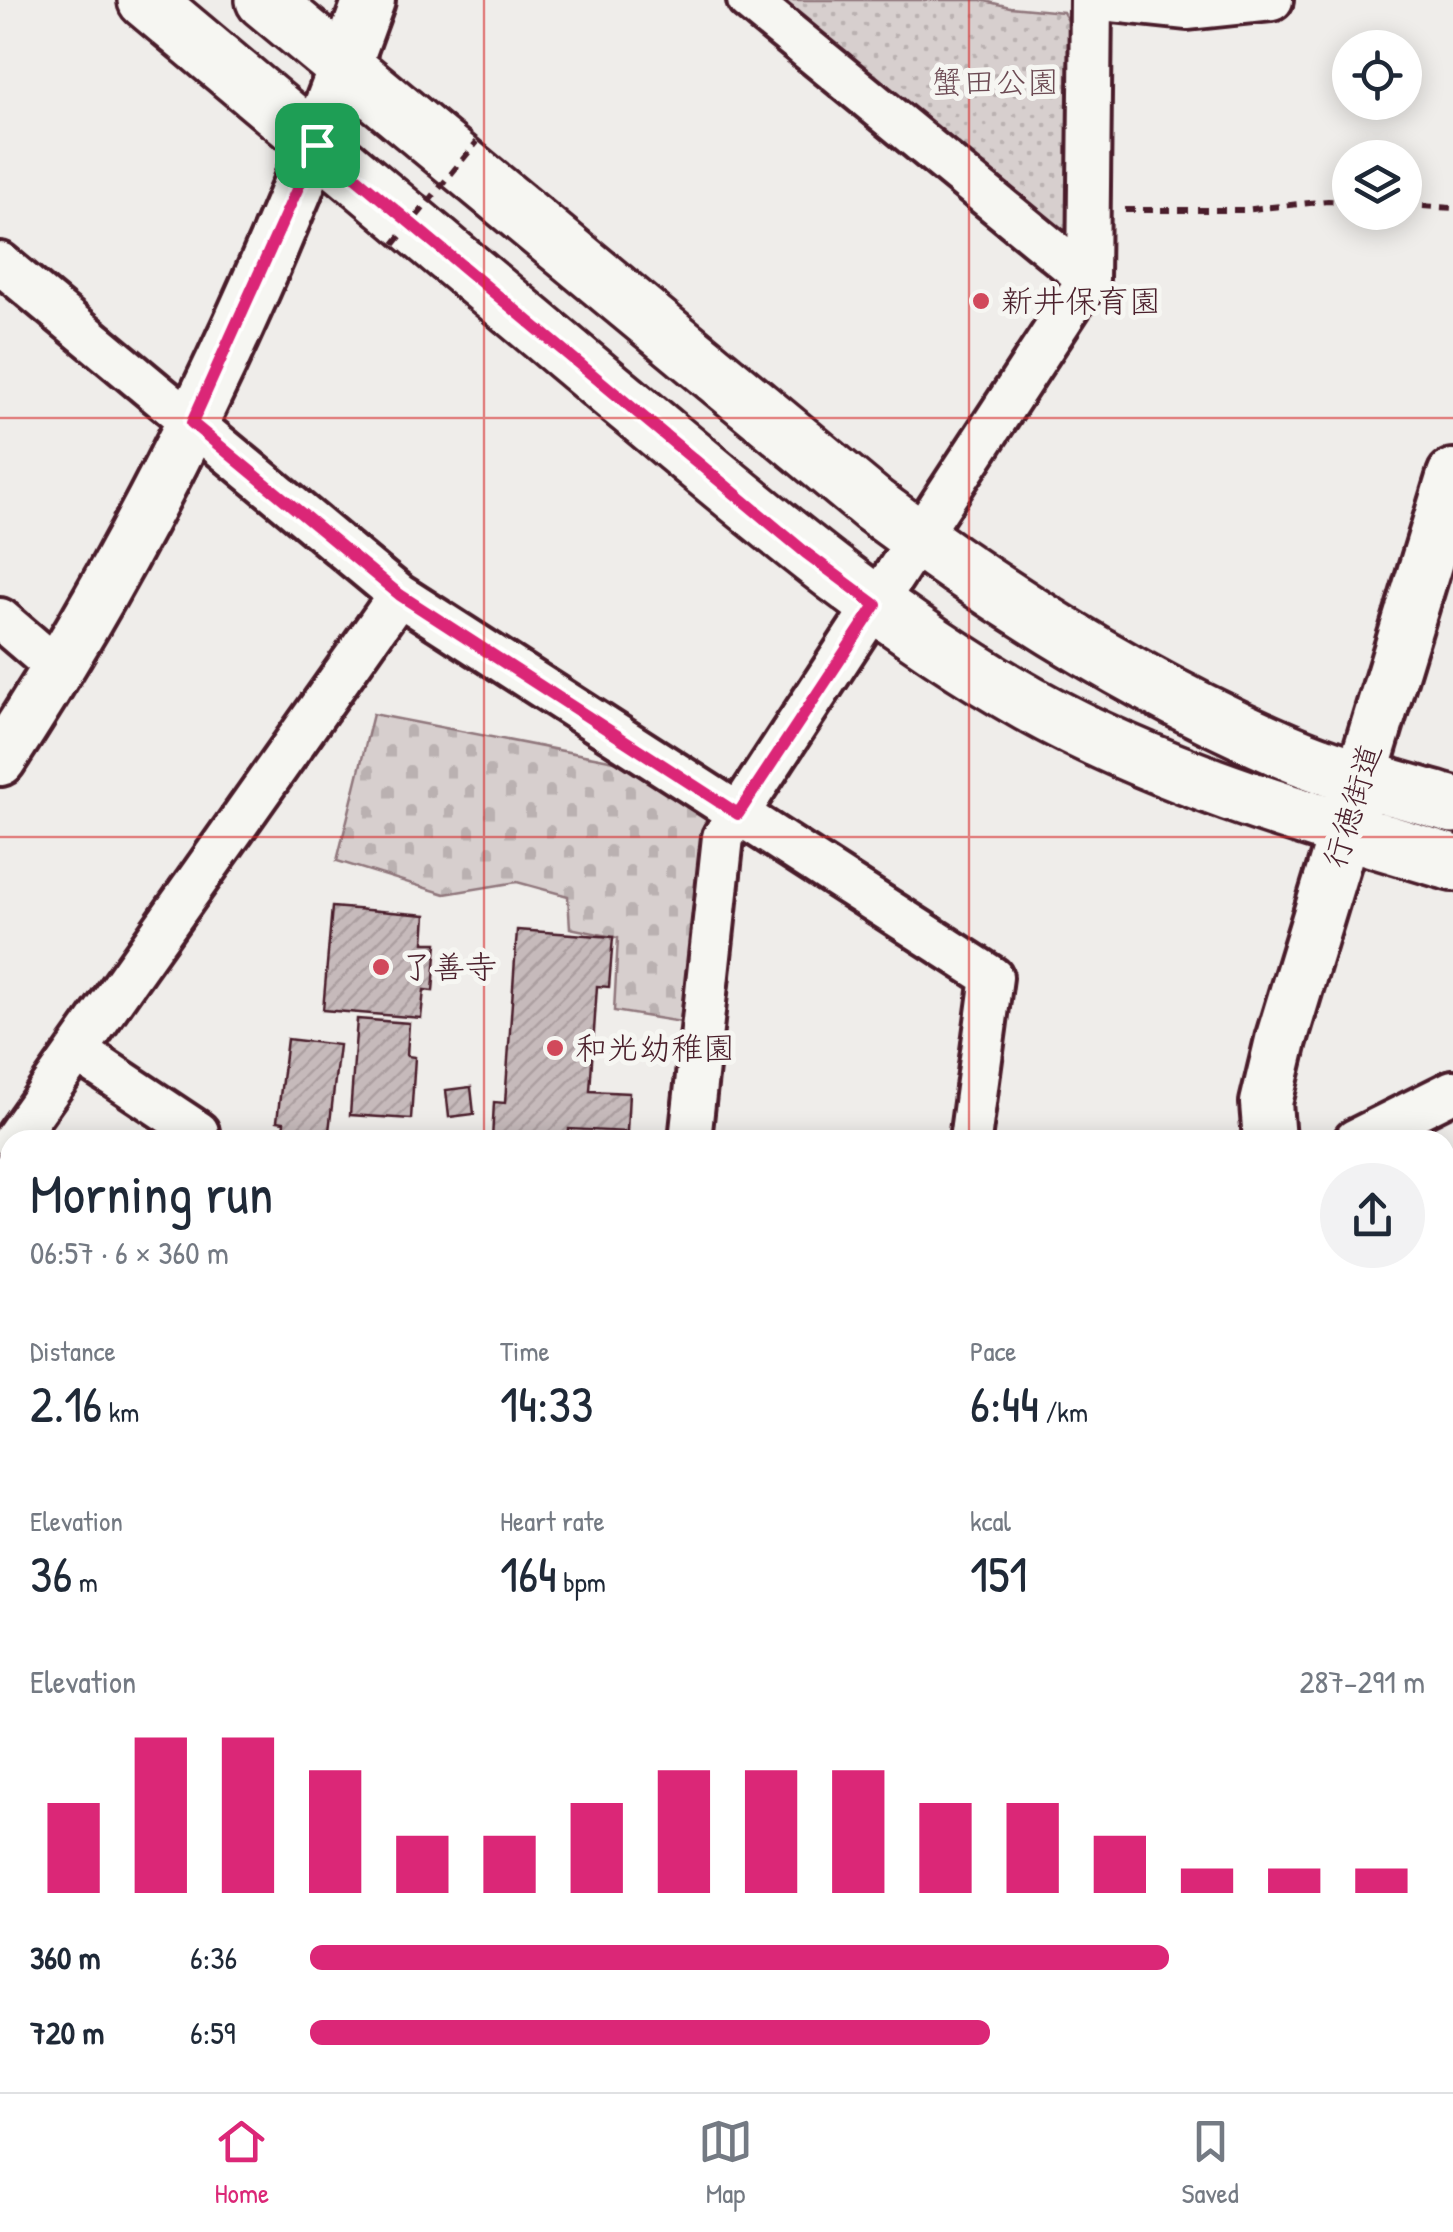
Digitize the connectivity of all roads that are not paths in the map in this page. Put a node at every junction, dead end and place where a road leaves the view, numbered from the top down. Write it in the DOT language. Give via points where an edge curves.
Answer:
graph roads {
  1 [pos="146,0"];
  2 [pos="264,0"];
  3 [pos="369,0"];
  4 [pos="748,0"];
  5 [pos="1090,0"];
  6 [pos="1103,0"];
  7 [pos="1272,0"];
  8 [pos="345,68"];
  9 [pos="317,145"];
  10 [pos="0,263"];
  11 [pos="1088,280"];
  12 [pos="192,423"];
  13 [pos="1453,475"];
  14 [pos="920,541"];
  15 [pos="400,595"];
  16 [pos="876,605"];
  17 [pos="0,619"];
  18 [pos="57,668"];
  19 [pos="0,760"];
  20 [pos="1360,777"];
  21 [pos="1453,805"];
  22 [pos="738,814"];
  23 [pos="1344,830"];
  24 [pos="1453,863"];
  25 [pos="78,1052"];
  26 [pos="1453,1091"];
  27 [pos="21,1130"];
  28 [pos="195,1130"];
  29 [pos="691,1130"];
  30 [pos="971,1130"];
  31 [pos="1268,1130"];
  32 [pos="1376,1130"];
  1 -- 9 [label="main road"];
  2 -- 8 [label="main road"];
  3 -- 8 [label="street"];
  4 -- 11 [label="street"];
  5 -- 11 [label="street"];
  6 -- 7 [label="street" via="1187,9"];
  8 -- 9 [label="street"];
  8 -- 14 [label="main road"];
  9 -- 12 [label="street"];
  9 -- 16 [label="main road"];
  10 -- 12 [label="street"];
  11 -- 14 [label="street"];
  12 -- 15 [label="street"];
  12 -- 18 [label="street"];
  13 -- 20 [label="street, 行徳街道"];
  14 -- 16 [label="street"];
  14 -- 20 [label="main road" via="1044,624 1156,687 1289,753"];
  15 -- 22 [label="street"];
  15 -- 25 [label="street"];
  16 -- 22 [label="street"];
  16 -- 23 [label="main road" via="1028,703 1099,740 1264,806"];
  17 -- 18 [label="street"];
  18 -- 19 [label="street"];
  20 -- 21 [label="main road"];
  20 -- 23 [label="street, 行徳街道"];
  22 -- 29 [label="street" via="723,837"];
  22 -- 30 [label="street" via="992,977"];
  23 -- 24 [label="main road"];
  23 -- 31 [label="street, 行徳街道" via="1277,1056 1266,1103"];
  25 -- 27 [label="street"];
  25 -- 28 [label="street"];
  26 -- 32 [label="street"];
}
